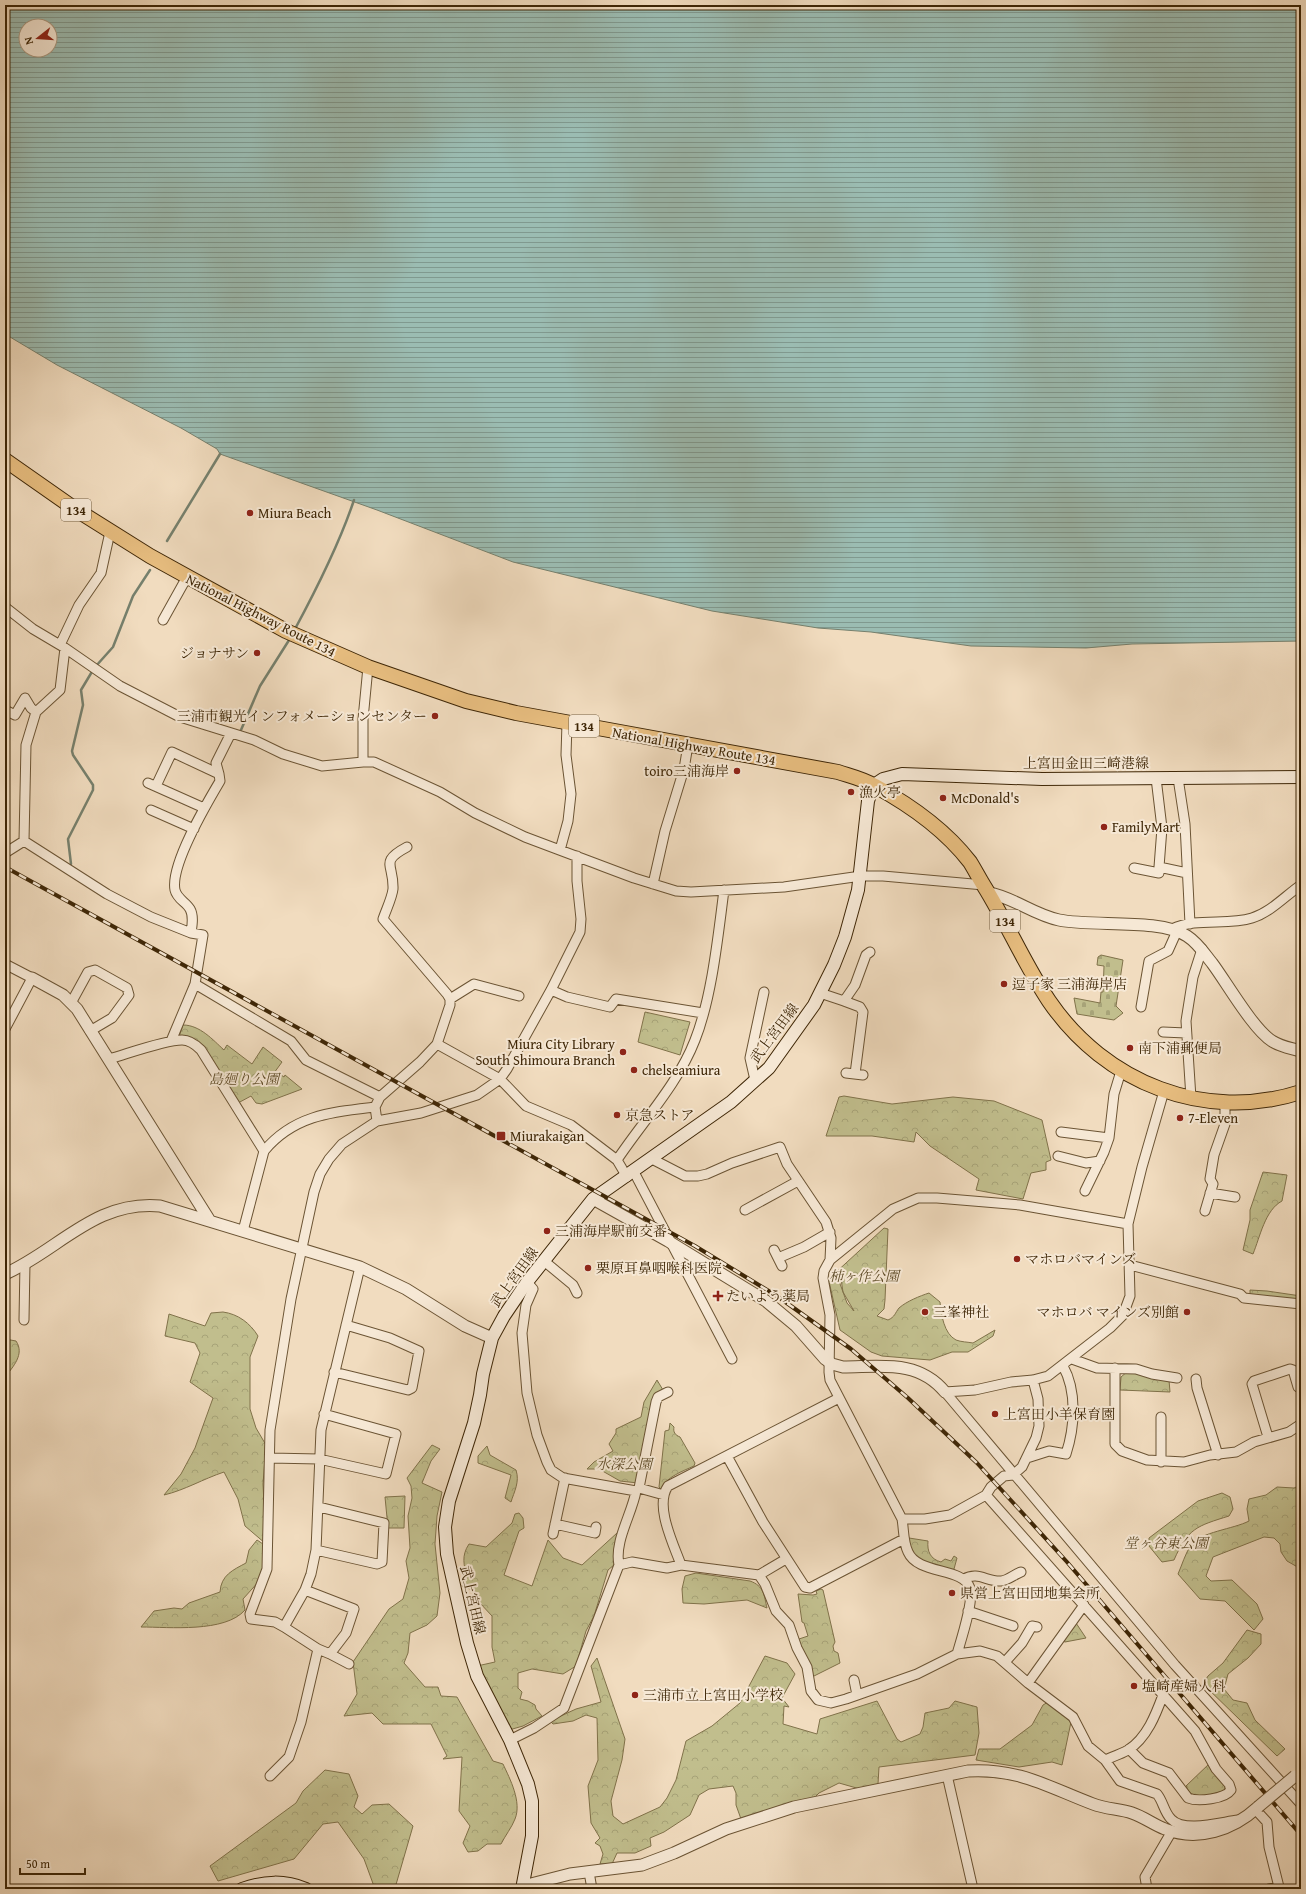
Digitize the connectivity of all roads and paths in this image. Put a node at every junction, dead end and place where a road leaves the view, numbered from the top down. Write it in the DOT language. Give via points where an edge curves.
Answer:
graph roads {
  1 [pos="5,460"];
  2 [pos="110,532"];
  3 [pos="187,577"];
  4 [pos="5,607"];
  5 [pos="163,620"];
  6 [pos="62,647"];
  7 [pos="368,667"];
  8 [pos="5,710"];
  9 [pos="36,712"];
  10 [pos="567,723"];
  11 [pos="231,733"];
  12 [pos="688,745"];
  13 [pos="363,762"];
  14 [pos="219,774"];
  15 [pos="1301,777"];
  16 [pos="1156,778"];
  17 [pos="1178,778"];
  18 [pos="874,785"];
  19 [pos="204,808"];
  20 [pos="151,810"];
  21 [pos="194,829"];
  22 [pos="24,841"];
  23 [pos="407,847"];
  24 [pos="560,850"];
  25 [pos="5,853"];
  26 [pos="577,856"];
  27 [pos="1159,867"];
  28 [pos="1134,868"];
  29 [pos="1187,873"];
  30 [pos="861,876"];
  31 [pos="653,884"];
  32 [pos="1301,885"];
  33 [pos="986,889"];
  34 [pos="724,890"];
  35 [pos="1190,924"];
  36 [pos="1174,930"];
  37 [pos="192,933"];
  38 [pos="1202,949"];
  39 [pos="870,952"];
  40 [pos="5,964"];
  41 [pos="32,978"];
  42 [pos="195,984"];
  43 [pos="551,990"];
  44 [pos="764,992"];
  45 [pos="820,993"];
  46 [pos="519,996"];
  47 [pos="450,999"];
  48 [pos="844,1001"];
  49 [pos="71,1003"];
  50 [pos="1141,1007"];
  51 [pos="703,1013"];
  52 [pos="5,1029"];
  53 [pos="90,1031"];
  54 [pos="1163,1032"];
  55 [pos="1186,1033"];
  56 [pos="171,1041"];
  57 [pos="437,1044"];
  58 [pos="1301,1051"];
  59 [pos="108,1059"];
  60 [pos="1121,1071"];
  61 [pos="855,1074"];
  62 [pos="500,1079"];
  63 [pos="756,1080"];
  64 [pos="1164,1091"];
  65 [pos="1301,1092"];
  66 [pos="380,1097"];
  67 [pos="1191,1098"];
  68 [pos="1225,1102"];
  69 [pos="375,1107"];
  70 [pos="377,1121"];
  71 [pos="1061,1132"];
  72 [pos="1108,1138"];
  73 [pos="264,1151"];
  74 [pos="1058,1156"];
  75 [pos="617,1160"];
  76 [pos="652,1160"];
  77 [pos="1100,1161"];
  78 [pos="631,1174"];
  79 [pos="798,1181"];
  80 [pos="1085,1191"];
  81 [pos="1210,1193"];
  82 [pos="1235,1197"];
  83 [pos="594,1199"];
  84 [pos="745,1210"];
  85 [pos="1205,1211"];
  86 [pos="210,1221"];
  87 [pos="1128,1224"];
  88 [pos="243,1231"];
  89 [pos="830,1232"];
  90 [pos="673,1245"];
  91 [pos="302,1250"];
  92 [pos="778,1258"];
  93 [pos="830,1260"];
  94 [pos="544,1261"];
  95 [pos="25,1263"];
  96 [pos="1130,1266"];
  97 [pos="360,1267"];
  98 [pos="5,1274"];
  99 [pos="527,1282"];
  100 [pos="576,1293"];
  101 [pos="1301,1304"];
  102 [pos="24,1320"];
  103 [pos="346,1325"];
  104 [pos="492,1338"];
  105 [pos="732,1358"];
  106 [pos="1072,1359"];
  107 [pos="829,1362"];
  108 [pos="1063,1366"];
  109 [pos="1115,1368"];
  110 [pos="334,1372"];
  111 [pos="1177,1378"];
  112 [pos="1196,1379"];
  113 [pos="1033,1380"];
  114 [pos="1301,1389"];
  115 [pos="668,1392"];
  116 [pos="945,1392"];
  117 [pos="839,1398"];
  118 [pos="324,1414"];
  119 [pos="1161,1417"];
  120 [pos="1301,1424"];
  121 [pos="1268,1437"];
  122 [pos="1218,1455"];
  123 [pos="727,1456"];
  124 [pos="270,1458"];
  125 [pos="1027,1458"];
  126 [pos="319,1459"];
  127 [pos="1161,1462"];
  128 [pos="1013,1475"];
  129 [pos="565,1478"];
  130 [pos="638,1489"];
  131 [pos="664,1495"];
  132 [pos="986,1495"];
  133 [pos="319,1507"];
  134 [pos="902,1519"];
  135 [pos="555,1524"];
  136 [pos="596,1527"];
  137 [pos="553,1534"];
  138 [pos="904,1539"];
  139 [pos="316,1550"];
  140 [pos="786,1559"];
  141 [pos="619,1564"];
  142 [pos="681,1565"];
  143 [pos="1021,1572"];
  144 [pos="759,1575"];
  145 [pos="964,1580"];
  146 [pos="304,1590"];
  147 [pos="1084,1605"];
  148 [pos="968,1611"];
  149 [pos="1013,1626"];
  150 [pos="284,1627"];
  151 [pos="1037,1627"];
  152 [pos="318,1649"];
  153 [pos="330,1654"];
  154 [pos="958,1654"];
  155 [pos="1005,1662"];
  156 [pos="349,1664"];
  157 [pos="854,1680"];
  158 [pos="1028,1683"];
  159 [pos="857,1695"];
  160 [pos="1163,1695"];
  161 [pos="510,1740"];
  162 [pos="1129,1749"];
  163 [pos="1105,1760"];
  164 [pos="1298,1773"];
  165 [pos="947,1775"];
  166 [pos="270,1776"];
  167 [pos="1301,1804"];
  168 [pos="1256,1808"];
  169 [pos="1243,1820"];
  170 [pos="1172,1832"];
  171 [pos="589,1872"];
  172 [pos="522,1887"];
  173 [pos="242,1889"];
  174 [pos="306,1889"];
  175 [pos="592,1889"];
  176 [pos="973,1889"];
  177 [pos="1147,1889"];
  178 [pos="1269,1889"];
  1 -- 2 [label="highway, National Highway Route 134 / 134"];
  2 -- 3 [label="highway, National Highway Route 134 / 134"];
  2 -- 6 [label="street" via="101,573 79,605"];
  3 -- 5 [label="street"];
  3 -- 7 [label="highway, National Highway Route 134 / 134" via="300,638"];
  4 -- 6 [label="street"];
  6 -- 9 [label="street" via="60,690"];
  6 -- 11 [label="street" via="120,686 180,717"];
  7 -- 10 [label="highway, National Highway Route 134 / 134" via="490,707"];
  7 -- 13 [label="street" via="363,719"];
  8 -- 9 [label="street" via="15,716 24,698"];
  9 -- 22 [label="street" via="26,745"];
  10 -- 12 [label="highway, National Highway Route 134 / 134"];
  10 -- 24 [label="street" via="566,756 571,794 568,821"];
  11 -- 13 [label="street" via="254,740 282,754 322,766"];
  11 -- 14 [label="street" via="216,763"];
  12 -- 18 [label="highway, National Highway Route 134 / 134" via="838,772"];
  12 -- 31 [label="street"];
  13 -- 24 [label="street" via="374,762 387,767 525,837"];
  14 -- 19 [label="street" via="220,780"];
  14 -- 19 [label="street" via="172,752 152,785"];
  15 -- 17 [label="main road, 上宮田金田三崎港線"];
  16 -- 17 [label="main road, 上宮田金田三崎港線"];
  16 -- 18 [label="main road, 上宮田金田三崎港線" via="1008,778 902,774 883,779"];
  16 -- 27 [label="street" via="1162,828"];
  17 -- 29 [label="street" via="1185,824"];
  18 -- 30 [label="main road, 武上宮田線" via="868,801"];
  18 -- 33 [label="highway, National Highway Route 134 / 134" via="931,822 970,863"];
  19 -- 21 [label="street"];
  20 -- 21 [label="street"];
  21 -- 37 [label="street" via="182,852 175,881 175,890 179,898 190,909 193,917"];
  22 -- 25 [label="street"];
  22 -- 37 [label="street" via="107,894 151,917"];
  23 -- 47 [label="street" via="394,854 390,860 393,889 383,919"];
  24 -- 26 [label="street"];
  26 -- 31 [label="street"];
  26 -- 43 [label="street" via="580,932"];
  27 -- 28 [label="street" via="1159,873"];
  27 -- 29 [label="street"];
  29 -- 35 [label="street"];
  30 -- 33 [label="street" via="883,876"];
  30 -- 34 [label="street" via="784,887"];
  30 -- 45 [label="main road, 武上宮田線" via="845,936"];
  31 -- 34 [label="street" via="676,891"];
  32 -- 35 [label="street" via="1270,908 1251,918"];
  33 -- 36 [label="street" via="1038,914 1058,919 1156,926"];
  33 -- 60 [label="highway, National Highway Route 134 / 134" via="1039,984 1061,1017 1092,1050"];
  34 -- 51 [label="street"];
  35 -- 36 [label="street" via="1181,925"];
  36 -- 38 [label="street" via="1189,937"];
  36 -- 50 [label="street" via="1168,951 1149,961 1147,996"];
  37 -- 42 [label="street" via="203,935"];
  38 -- 55 [label="street" via="1193,977"];
  38 -- 58 [label="street" via="1262,1033 1278,1044"];
  39 -- 48 [label="street" via="866,955 855,985"];
  40 -- 41 [label="street"];
  41 -- 49 [label="street"];
  41 -- 52 [label="street"];
  42 -- 56 [label="street"];
  42 -- 66 [label="street" via="291,1041 306,1060"];
  43 -- 51 [label="street" via="567,997 610,1006 616,1000"];
  43 -- 62 [label="street"];
  44 -- 63 [label="street" via="750,1058"];
  45 -- 48 [label="street"];
  45 -- 63 [label="main road, 武上宮田線" via="768,1068"];
  46 -- 47 [label="street" via="474,984"];
  47 -- 57 [label="street"];
  48 -- 61 [label="street" via="860,1007 863,1012"];
  49 -- 53 [label="street"];
  49 -- 53 [label="street" via="88,972 95,970 127,988 129,995 112,1018"];
  51 -- 75 [label="street" via="696,1039 686,1059"];
  53 -- 59 [label="street"];
  54 -- 55 [label="street"];
  55 -- 67 [label="street"];
  56 -- 59 [label="street"];
  56 -- 73 [label="street" via="183,1040 201,1050"];
  57 -- 62 [label="street"];
  57 -- 66 [label="street"];
  59 -- 86 [label="street"];
  60 -- 64 [label="highway, National Highway Route 134 / 134"];
  60 -- 72 [label="street" via="1114,1094"];
  62 -- 70 [label="street" via="477,1094 421,1113"];
  62 -- 75 [label="street" via="526,1106 571,1125"];
  63 -- 76 [label="main road, 武上宮田線" via="731,1102"];
  64 -- 67 [label="highway, National Highway Route 134 / 134"];
  64 -- 87 [label="street"];
  65 -- 68 [label="highway, National Highway Route 134 / 134" via="1270,1100"];
  66 -- 69 [label="street"];
  67 -- 68 [label="highway, National Highway Route 134 / 134"];
  68 -- 81 [label="street" via="1225,1124 1214,1155 1210,1179 1213,1184"];
  69 -- 70 [label="street"];
  69 -- 73 [label="street" via="331,1112 297,1125 276,1137"];
  70 -- 91 [label="street" via="342,1144 329,1158 314,1192"];
  71 -- 72 [label="street"];
  72 -- 77 [label="street"];
  73 -- 88 [label="street"];
  74 -- 77 [label="street" via="1086,1163"];
  75 -- 78 [label="street"];
  76 -- 78 [label="main road, 武上宮田線"];
  76 -- 79 [label="street" via="685,1176 698,1176 780,1147"];
  77 -- 80 [label="street"];
  78 -- 83 [label="main road, 武上宮田線"];
  78 -- 90 [label="street"];
  79 -- 84 [label="street"];
  79 -- 89 [label="street"];
  81 -- 82 [label="street"];
  81 -- 85 [label="street"];
  83 -- 90 [label="street"];
  83 -- 94 [label="main road, 武上宮田線"];
  86 -- 88 [label="street"];
  86 -- 95 [label="street" via="160,1206 120,1208 96,1218"];
  87 -- 93 [label="street" via="1020,1205 918,1198 893,1209"];
  87 -- 96 [label="street"];
  88 -- 91 [label="street"];
  89 -- 92 [label="street" via="805,1251"];
  89 -- 93 [label="street"];
  90 -- 105 [label="street"];
  90 -- 107 [label="street" via="774,1307 796,1326 818,1353"];
  91 -- 97 [label="street"];
  91 -- 124 [label="street" via="291,1299 270,1430"];
  93 -- 107 [label="street" via="823,1278 830,1315"];
  94 -- 99 [label="main road, 武上宮田線"];
  94 -- 100 [label="street" via="573,1285"];
  95 -- 98 [label="street"];
  95 -- 102 [label="street"];
  96 -- 101 [label="street" via="1240,1294 1244,1298"];
  96 -- 106 [label="street" via="1130,1296 1123,1315"];
  97 -- 103 [label="street"];
  97 -- 104 [label="street" via="406,1290 465,1326"];
  99 -- 104 [label="main road, 武上宮田線"];
  99 -- 129 [label="street" via="533,1288 526,1305 522,1333 527,1393 541,1450 551,1470"];
  103 -- 110 [label="street"];
  103 -- 110 [label="street" via="390,1338 419,1351 412,1388 408,1390"];
  104 -- 161 [label="main road, 武上宮田線" via="474,1423 449,1501 445,1527 447,1554 467,1644 477,1676"];
  106 -- 108 [label="street"];
  106 -- 109 [label="street" via="1097,1368"];
  107 -- 116 [label="street" via="843,1367 907,1368 926,1375"];
  107 -- 117 [label="street" via="830,1380"];
  108 -- 113 [label="street" via="1048,1376"];
  108 -- 125 [label="street" via="1069,1379 1073,1416 1072,1438 1066,1454 1049,1452"];
  109 -- 111 [label="street" via="1136,1369"];
  109 -- 127 [label="street" via="1115,1444 1122,1451"];
  110 -- 118 [label="street"];
  112 -- 122 [label="street" via="1211,1423"];
  113 -- 116 [label="street" via="975,1390"];
  113 -- 125 [label="street" via="1038,1399 1039,1426"];
  114 -- 121 [label="street" via="1293,1370 1290,1369 1254,1381 1252,1384"];
  115 -- 130 [label="street" via="658,1396 656,1402"];
  116 -- 128 [label="street"];
  117 -- 123 [label="street"];
  117 -- 134 [label="street"];
  118 -- 126 [label="street" via="319,1440"];
  118 -- 126 [label="street" via="394,1432 397,1436 386,1474"];
  119 -- 127 [label="street"];
  120 -- 121 [label="street" via="1289,1432"];
  121 -- 122 [label="street" via="1236,1452"];
  122 -- 127 [label="street" via="1202,1456 1188,1461"];
  123 -- 131 [label="street" via="668,1486"];
  123 -- 140 [label="street"];
  124 -- 126 [label="street"];
  124 -- 150 [label="street" via="267,1569 250,1619 275,1622"];
  125 -- 128 [label="street"];
  126 -- 133 [label="street"];
  128 -- 132 [label="street" via="1004,1476"];
  128 -- 167 [label="street" via="1174,1665"];
  129 -- 130 [label="street"];
  129 -- 135 [label="street"];
  130 -- 131 [label="street"];
  130 -- 141 [label="street" via="621,1539 617,1558"];
  131 -- 142 [label="street" via="662,1510"];
  132 -- 134 [label="street" via="950,1515"];
  132 -- 147 [label="street"];
  133 -- 139 [label="street"];
  133 -- 139 [label="street" via="384,1523 384,1541 382,1562 377,1564"];
  134 -- 138 [label="street"];
  135 -- 136 [label="street" via="586,1534 595,1533"];
  135 -- 137 [label="street"];
  138 -- 140 [label="street" via="810,1588 804,1587"];
  138 -- 145 [label="street" via="912,1559"];
  139 -- 146 [label="street" via="311,1574"];
  140 -- 144 [label="street"];
  141 -- 142 [label="street" via="632,1562 667,1568"];
  141 -- 161 [label="street" via="564,1708"];
  142 -- 144 [label="street"];
  143 -- 145 [label="street" via="1001,1581 977,1576 970,1576"];
  144 -- 159 [label="street" via="776,1611 789,1625 807,1667 811,1691 818,1700 831,1703"];
  145 -- 148 [label="street" via="970,1587"];
  146 -- 150 [label="street"];
  146 -- 153 [label="street" via="354,1610 346,1633"];
  147 -- 158 [label="street"];
  147 -- 160 [label="street"];
  148 -- 149 [label="street"];
  148 -- 154 [label="street"];
  150 -- 152 [label="street"];
  151 -- 155 [label="street" via="1032,1626 1022,1643"];
  152 -- 153 [label="street"];
  152 -- 166 [label="street" via="301,1722 289,1757"];
  153 -- 156 [label="street"];
  154 -- 155 [label="street" via="980,1651 997,1656"];
  154 -- 159 [label="street" via="917,1674"];
  155 -- 158 [label="street"];
  157 -- 159 [label="street"];
  158 -- 163 [label="street" via="1073,1717 1088,1746"];
  160 -- 162 [label="street" via="1155,1716 1142,1737"];
  160 -- 162 [label="street" via="1195,1730 1216,1769 1231,1787 1230,1792 1204,1800 1188,1798 1169,1773 1142,1762"];
  161 -- 172 [label="main road, 武上宮田線" via="528,1784 533,1810 532,1836"];
  162 -- 163 [label="street"];
  163 -- 169 [label="street" via="1120,1781 1157,1794 1168,1815 1176,1822 1196,1826"];
  164 -- 168 [label="street, bridge"];
  165 -- 170 [label="street" via="968,1771 1020,1775 1093,1804 1134,1814"];
  165 -- 171 [label="street" via="801,1805 726,1829 642,1865"];
  165 -- 176 [label="street"];
  168 -- 169 [label="street"];
  168 -- 178 [label="street" via="1267,1822 1269,1847 1279,1887"];
  169 -- 170 [label="street" via="1208,1833"];
  170 -- 177 [label="street" via="1145,1877"];
  171 -- 172 [label="street" via="560,1876"];
  171 -- 175 [label="street"];
  173 -- 174 [label="main road" via="260,1883 279,1882"];
}
